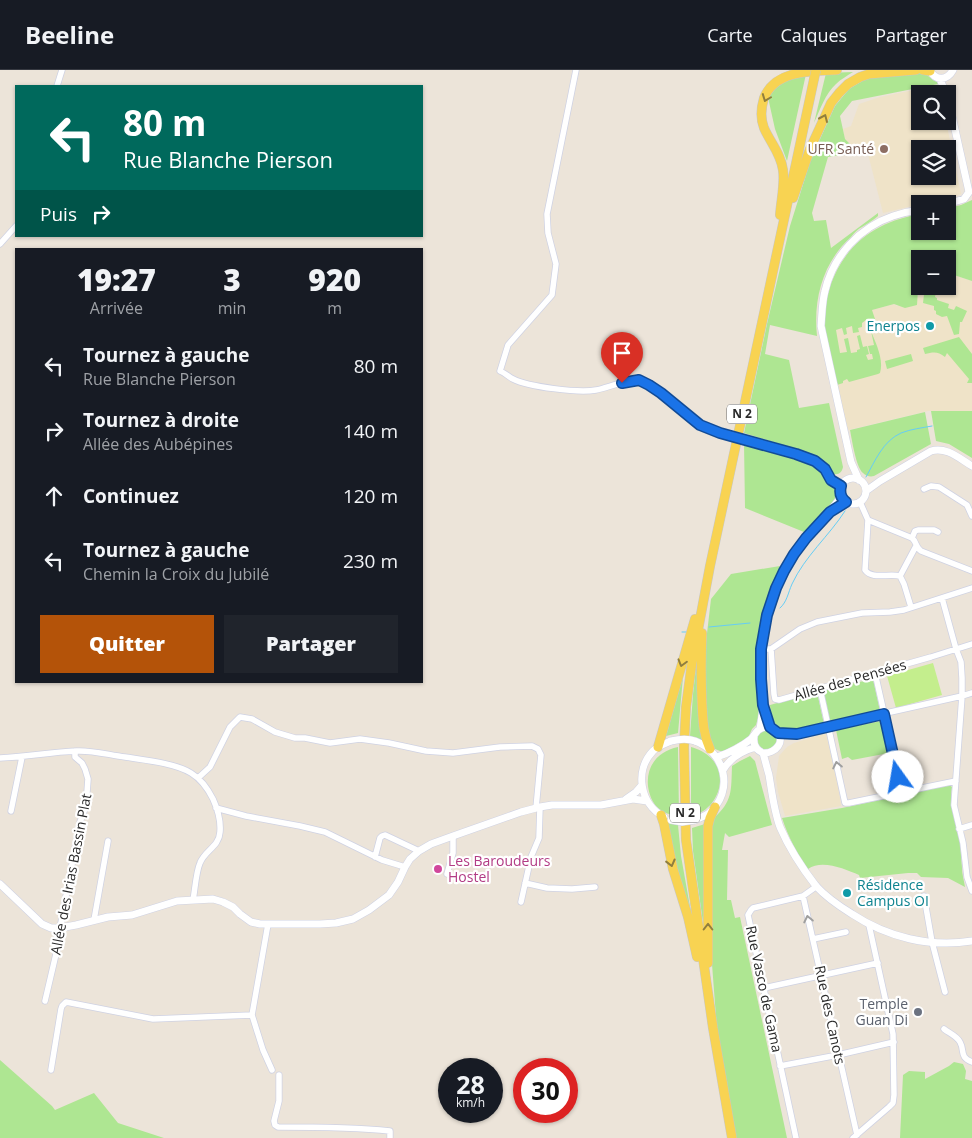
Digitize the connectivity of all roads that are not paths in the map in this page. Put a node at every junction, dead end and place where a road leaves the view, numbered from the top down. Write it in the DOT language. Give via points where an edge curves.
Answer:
graph roads {
  1 [pos="62,70"];
  2 [pos="576,70"];
  3 [pos="837,70"];
  4 [pos="916,70"];
  5 [pos="928,70"];
  6 [pos="953,70"];
  7 [pos="815,74"];
  8 [pos="944,78"];
  9 [pos="57,85"];
  10 [pos="945,85"];
  11 [pos="955,130"];
  12 [pos="970,195"];
  13 [pos="956,201"];
  14 [pos="911,212"];
  15 [pos="15,227"];
  16 [pos="0,244"];
  17 [pos="774,263"];
  18 [pos="851,462"];
  19 [pos="972,466"];
  20 [pos="848,480"];
  21 [pos="880,481"];
  22 [pos="861,482"];
  23 [pos="841,486"];
  24 [pos="924,489"];
  25 [pos="866,491"];
  26 [pos="844,499"];
  27 [pos="860,502"];
  28 [pos="972,516"];
  29 [pos="868,520"];
  30 [pos="938,532"];
  31 [pos="912,538"];
  32 [pos="916,546"];
  33 [pos="710,566"];
  34 [pos="972,571"];
  35 [pos="900,576"];
  36 [pos="972,588"];
  37 [pos="704,598"];
  38 [pos="942,598"];
  39 [pos="911,607"];
  40 [pos="972,644"];
  41 [pos="761,649"];
  42 [pos="771,649"];
  43 [pos="956,649"];
  44 [pos="875,673"];
  45 [pos="820,689"];
  46 [pos="972,693"];
  47 [pos="962,696"];
  48 [pos="763,705"];
  49 [pos="884,714"];
  50 [pos="770,727"];
  51 [pos="828,727"];
  52 [pos="760,729"];
  53 [pos="778,733"];
  54 [pos="797,734"];
  55 [pos="754,737"];
  56 [pos="780,742"];
  57 [pos="658,747"];
  58 [pos="756,747"];
  59 [pos="710,749"];
  60 [pos="75,751"];
  61 [pos="772,752"];
  62 [pos="763,753"];
  63 [pos="22,757"];
  64 [pos="717,757"];
  65 [pos="0,758"];
  66 [pos="723,770"];
  67 [pos="769,775"];
  68 [pos="198,778"];
  69 [pos="956,780"];
  70 [pos="642,785"];
  71 [pos="902,792"];
  72 [pos="647,801"];
  73 [pos="621,802"];
  74 [pos="538,807"];
  75 [pos="715,807"];
  76 [pos="216,808"];
  77 [pos="11,811"];
  78 [pos="661,815"];
  79 [pos="972,825"];
  80 [pos="959,829"];
  81 [pos="453,836"];
  82 [pos="108,841"];
  83 [pos="418,851"];
  84 [pos="375,857"];
  85 [pos="405,867"];
  86 [pos="447,874"];
  87 [pos="526,883"];
  88 [pos="0,884"];
  89 [pos="817,886"];
  90 [pos="595,887"];
  91 [pos="972,891"];
  92 [pos="803,896"];
  93 [pos="924,896"];
  94 [pos="193,900"];
  95 [pos="522,902"];
  96 [pos="94,920"];
  97 [pos="268,924"];
  98 [pos="869,925"];
  99 [pos="60,928"];
  100 [pos="846,932"];
  101 [pos="813,939"];
  102 [pos="972,941"];
  103 [pos="932,942"];
  104 [pos="878,963"];
  105 [pos="821,976"];
  106 [pos="764,988"];
  107 [pos="945,992"];
  108 [pos="45,1001"];
  109 [pos="252,1015"];
  110 [pos="713,1028"];
  111 [pos="944,1029"];
  112 [pos="894,1042"];
  113 [pos="838,1055"];
  114 [pos="972,1062"];
  115 [pos="780,1066"];
  116 [pos="51,1070"];
  117 [pos="272,1070"];
  118 [pos="279,1075"];
  119 [pos="855,1136"];
  120 [pos="390,1138"];
  121 [pos="732,1138"];
  122 [pos="796,1138"];
  1 -- 9 [label="street"];
  2 -- 23 [label="street, bridge" via="547,214 556,264 552,295 508,345 500,371 514,380 579,391 639,380 661,393 700,425 815,461 831,480"];
  3 -- 17 [label="main road, N 2, one-way" via="783,77 773,84 763,103 762,122 783,169"];
  17 -- 4 [label="main road, N 2, one-way" via="810,149 839,92 869,74"];
  5 -- 8 [label="street" via="934,76"];
  6 -- 8 [label="street"];
  7 -- 17 [label="main road, N 2"];
  8 -- 10 [label="street"];
  11 -- 12 [label="street"];
  12 -- 13 [label="street"];
  14 -- 18 [label="street" via="894,215 863,231 841,254 825,289 821,326"];
  15 -- 16 [label="street"];
  17 -- 33 [label="main road, N 2"];
  18 -- 20 [label="street"];
  18 -- 22 [label="street"];
  19 -- 21 [label="street" via="936,449"];
  20 -- 22 [label="street"];
  20 -- 23 [label="street"];
  21 -- 22 [label="street"];
  21 -- 25 [label="street"];
  22 -- 25 [label="street"];
  23 -- 26 [label="street"];
  24 -- 28 [label="street" via="939,487 967,505"];
  25 -- 27 [label="street"];
  26 -- 27 [label="street" via="852,504"];
  26 -- 41 [label="street" via="806,538 784,571 767,615"];
  27 -- 29 [label="street"];
  29 -- 31 [label="street"];
  29 -- 35 [label="street" via="865,570 873,576"];
  30 -- 31 [label="street" via="918,530"];
  31 -- 32 [label="street"];
  32 -- 34 [label="street" via="921,551"];
  32 -- 35 [label="street"];
  33 -- 37 [label="main road, N 2"];
  33 -- 57 [label="main road, one-way"];
  35 -- 39 [label="street"];
  36 -- 38 [label="street"];
  37 -- 59 [label="main road" via="701,683 703,730"];
  37 -- 110 [label="main road, N 2" via="686,707 684,792 688,860"];
  38 -- 39 [label="street"];
  38 -- 43 [label="street"];
  39 -- 42 [label="street" via="817,622 800,629"];
  40 -- 43 [label="street, Allée des Pensées"];
  41 -- 42 [label="street"];
  41 -- 48 [label="street"];
  42 -- 45 [label="street, Allée des Pensées" via="776,699"];
  43 -- 44 [label="street, Allée des Pensées"];
  43 -- 47 [label="street" via="961,662"];
  44 -- 45 [label="street, Allée des Pensées"];
  44 -- 49 [label="street"];
  45 -- 51 [label="street"];
  46 -- 47 [label="street"];
  47 -- 49 [label="street"];
  47 -- 69 [label="street"];
  48 -- 50 [label="street"];
  48 -- 52 [label="street"];
  49 -- 51 [label="street"];
  49 -- 71 [label="street"];
  50 -- 52 [label="street"];
  50 -- 53 [label="street"];
  51 -- 54 [label="street"];
  71 -- 51 [label="street, one-way" via="845,803"];
  52 -- 55 [label="street"];
  53 -- 54 [label="street"];
  53 -- 56 [label="street"];
  54 -- 56 [label="street"];
  55 -- 58 [label="street"];
  55 -- 64 [label="street"];
  56 -- 61 [label="street"];
  57 -- 59 [label="street, bridge" via="670,741 688,739"];
  57 -- 70 [label="street" via="643,768"];
  58 -- 62 [label="street"];
  58 -- 66 [label="street" via="733,758"];
  59 -- 64 [label="street"];
  60 -- 63 [label="street"];
  60 -- 68 [label="street" via="159,763 180,768"];
  60 -- 99 [label="street, Allée des Irias Bassin Plat" via="75,757 82,763 88,779 86,806 80,822"];
  61 -- 62 [label="street"];
  61 -- 67 [label="street"];
  62 -- 67 [label="street"];
  63 -- 65 [label="street"];
  63 -- 77 [label="street"];
  64 -- 66 [label="street"];
  66 -- 75 [label="street" via="722,793"];
  67 -- 89 [label="street" via="780,826 790,848"];
  68 -- 74 [label="street" via="210,767 230,727 240,717 295,738 330,742 360,739 453,753 532,746 541,755"];
  68 -- 76 [label="street"];
  69 -- 71 [label="street"];
  69 -- 80 [label="street" via="954,805"];
  70 -- 72 [label="street"];
  70 -- 73 [label="street"];
  72 -- 73 [label="street" via="633,799"];
  72 -- 78 [label="street"];
  73 -- 74 [label="street"];
  74 -- 81 [label="street"];
  74 -- 87 [label="street" via="539,834"];
  75 -- 78 [label="street, bridge" via="695,820 682,822"];
  110 -- 75 [label="main road, one-way" via="708,964 708,826"];
  76 -- 84 [label="street" via="325,832"];
  76 -- 94 [label="street" via="220,833 215,846 200,863"];
  78 -- 110 [label="main road, one-way"];
  79 -- 80 [label="street"];
  80 -- 91 [label="street"];
  81 -- 83 [label="street"];
  81 -- 86 [label="street" via="453,853"];
  82 -- 96 [label="street"];
  83 -- 84 [label="street" via="385,835 380,838"];
  83 -- 85 [label="street"];
  84 -- 85 [label="street"];
  85 -- 97 [label="street" via="389,895 353,919 320,924"];
  87 -- 90 [label="street" via="547,888"];
  87 -- 95 [label="street"];
  88 -- 99 [label="street" via="46,927"];
  89 -- 92 [label="street, Rue Vasco de Gama"];
  89 -- 98 [label="street" via="837,905"];
  101 -- 92 [label="street, Rue des Canots, one-way"];
  92 -- 106 [label="street, Rue Vasco de Gama" via="753,908 749,913"];
  93 -- 103 [label="street"];
  94 -- 96 [label="street" via="177,901 132,915"];
  94 -- 97 [label="street" via="223,902 251,922"];
  96 -- 99 [label="street"];
  97 -- 109 [label="street"];
  98 -- 103 [label="street" via="893,935"];
  98 -- 104 [label="street"];
  99 -- 108 [label="street, Allée des Irias Bassin Plat"];
  100 -- 101 [label="street"];
  101 -- 105 [label="street, Rue des Canots"];
  102 -- 103 [label="street"];
  103 -- 107 [label="street"];
  104 -- 105 [label="street"];
  104 -- 112 [label="street"];
  105 -- 106 [label="street"];
  105 -- 113 [label="street, Rue des Canots"];
  106 -- 115 [label="street, Rue Vasco de Gama"];
  109 -- 116 [label="street" via="153,1020 66,1002 61,1009"];
  109 -- 117 [label="street"];
  110 -- 121 [label="main road, N 2"];
  111 -- 114 [label="street" via="958,1039 962,1055"];
  112 -- 113 [label="street"];
  112 -- 119 [label="street" via="893,1103"];
  113 -- 115 [label="street"];
  113 -- 119 [label="street, Rue des Canots"];
  115 -- 122 [label="street, Rue Vasco de Gama"];
  118 -- 120 [label="street" via="279,1101 274,1121 278,1128 374,1129 390,1131"];
}
